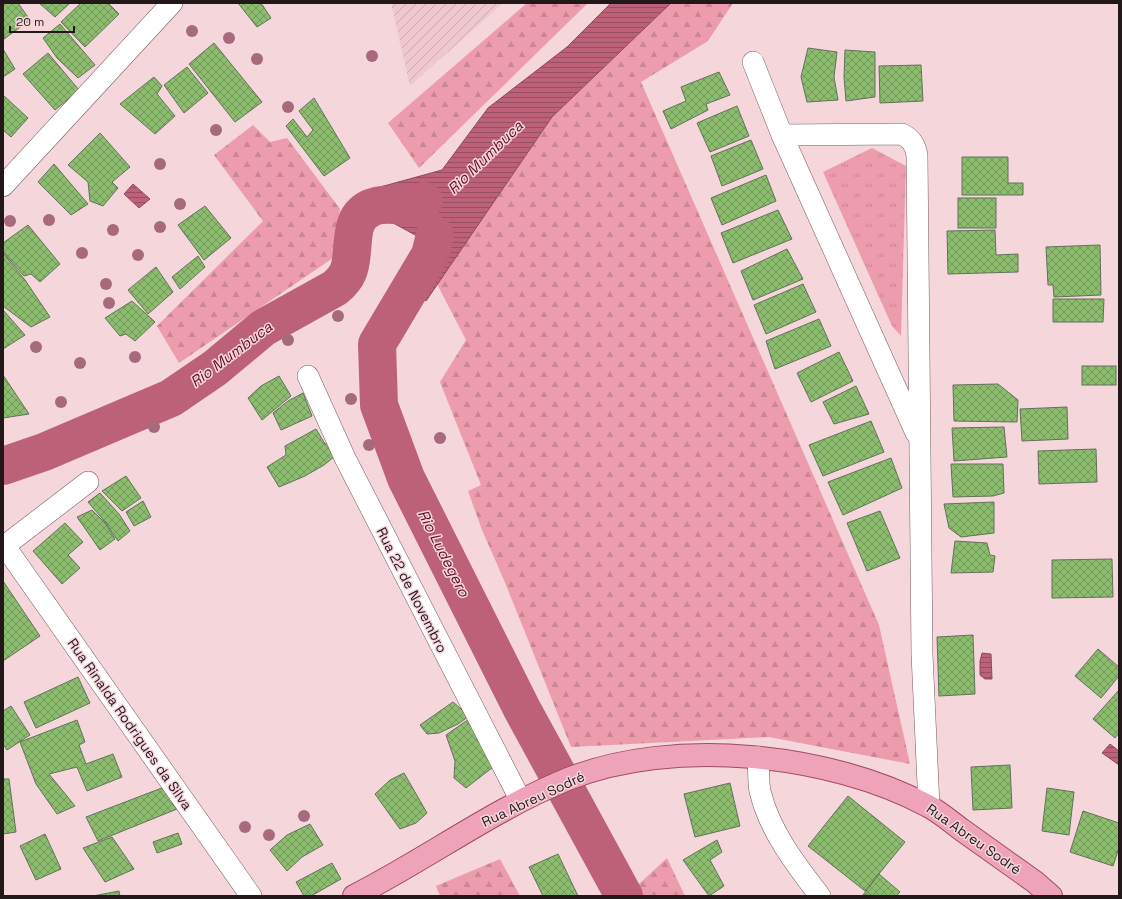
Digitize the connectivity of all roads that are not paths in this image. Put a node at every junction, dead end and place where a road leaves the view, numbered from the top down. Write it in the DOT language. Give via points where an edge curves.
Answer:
graph roads {
  1 [pos="172,3"];
  2 [pos="753,62"];
  3 [pos="782,135"];
  4 [pos="3,186"];
  5 [pos="308,376"];
  6 [pos="920,441"];
  7 [pos="88,482"];
  8 [pos="758,757"];
  9 [pos="521,801"];
  10 [pos="929,806"];
  11 [pos="251,896"];
  12 [pos="354,896"];
  13 [pos="820,896"];
  14 [pos="1051,896"];
  1 -- 4 [label="street"];
  2 -- 3 [label="street"];
  3 -- 6 [label="street"];
  3 -- 6 [label="street" via="888,133 902,134 914,143 917,155"];
  5 -- 9 [label="street, Rua 22 de Novembro" via="349,465"];
  6 -- 10 [label="street" via="922,654"];
  7 -- 11 [label="street, Rua Rinalda Rodrigues da Silva" via="10,541 9,552"];
  8 -- 9 [label="main road, Rua Abreu Sodré" via="711,755 660,758 608,767 569,779"];
  8 -- 10 [label="main road, Rua Abreu Sodré" via="823,767 879,784"];
  8 -- 13 [label="street" via="760,790 768,815 797,866"];
  9 -- 12 [label="main road, Rua Abreu Sodré"];
  10 -- 14 [label="main road, Rua Abreu Sodré"];
}
